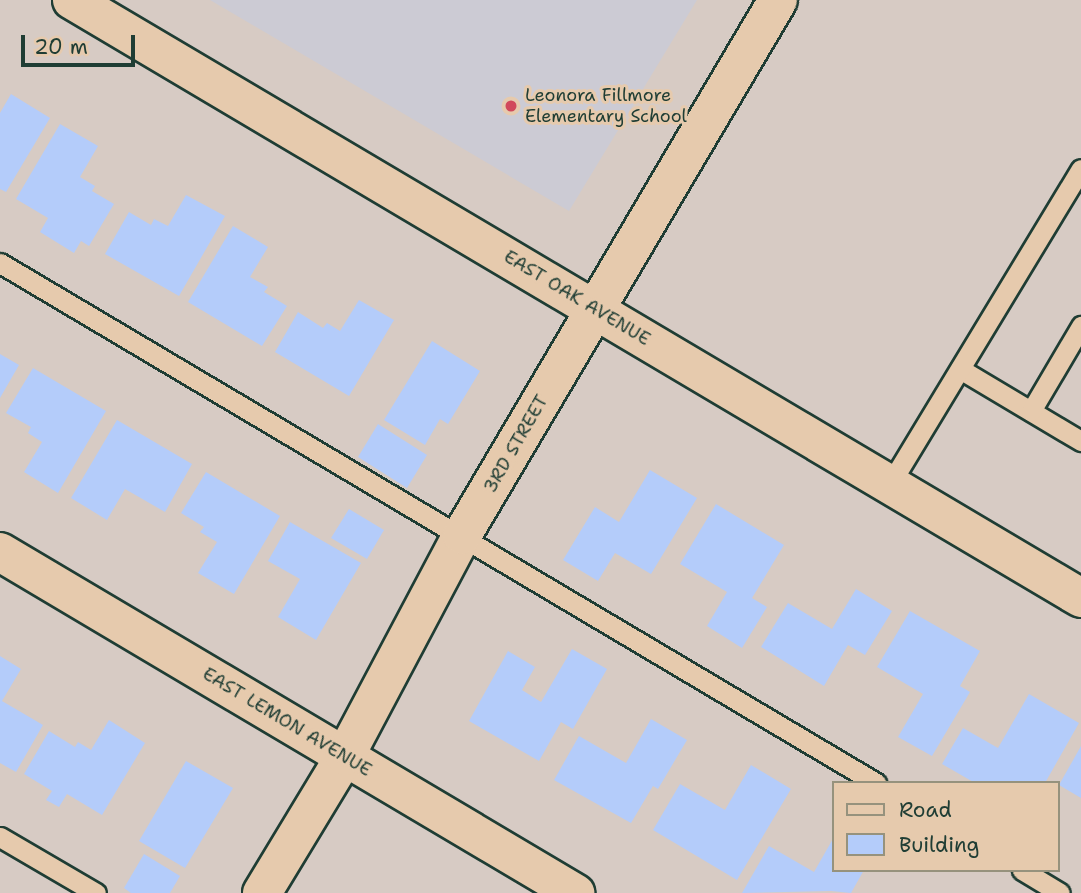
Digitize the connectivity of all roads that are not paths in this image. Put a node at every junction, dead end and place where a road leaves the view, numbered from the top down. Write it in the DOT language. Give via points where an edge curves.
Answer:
graph roads {
  1 [pos="72,0"];
  2 [pos="778,0"];
  3 [pos="1081,169"];
  4 [pos="0,263"];
  5 [pos="596,308"];
  6 [pos="1081,326"];
  7 [pos="960,369"];
  8 [pos="1031,411"];
  9 [pos="1081,441"];
  10 [pos="890,484"];
  11 [pos="462,535"];
  12 [pos="0,552"];
  13 [pos="1081,598"];
  14 [pos="345,756"];
  15 [pos="873,781"];
  16 [pos="0,837"];
  17 [pos="1025,872"];
  18 [pos="96,893"];
  19 [pos="262,893"];
  20 [pos="575,893"];
  21 [pos="1060,893"];
  1 -- 5 [label="street, EAST OAK AVENUE"];
  2 -- 5 [label="street, 3RD STREET"];
  3 -- 7 [label="lane"];
  4 -- 11 [label="lane"];
  5 -- 10 [label="street, EAST OAK AVENUE"];
  5 -- 11 [label="street, 3RD STREET"];
  6 -- 8 [label="lane"];
  7 -- 8 [label="lane"];
  7 -- 10 [label="lane"];
  8 -- 9 [label="lane"];
  10 -- 13 [label="street, EAST OAK AVENUE"];
  11 -- 14 [label="street, 3RD STREET"];
  11 -- 15 [label="lane"];
  12 -- 14 [label="street, EAST LEMON AVENUE"];
  14 -- 19 [label="street, 3RD STREET"];
  14 -- 20 [label="street, EAST LEMON AVENUE"];
  16 -- 18 [label="lane"];
  17 -- 21 [label="lane"];
}
